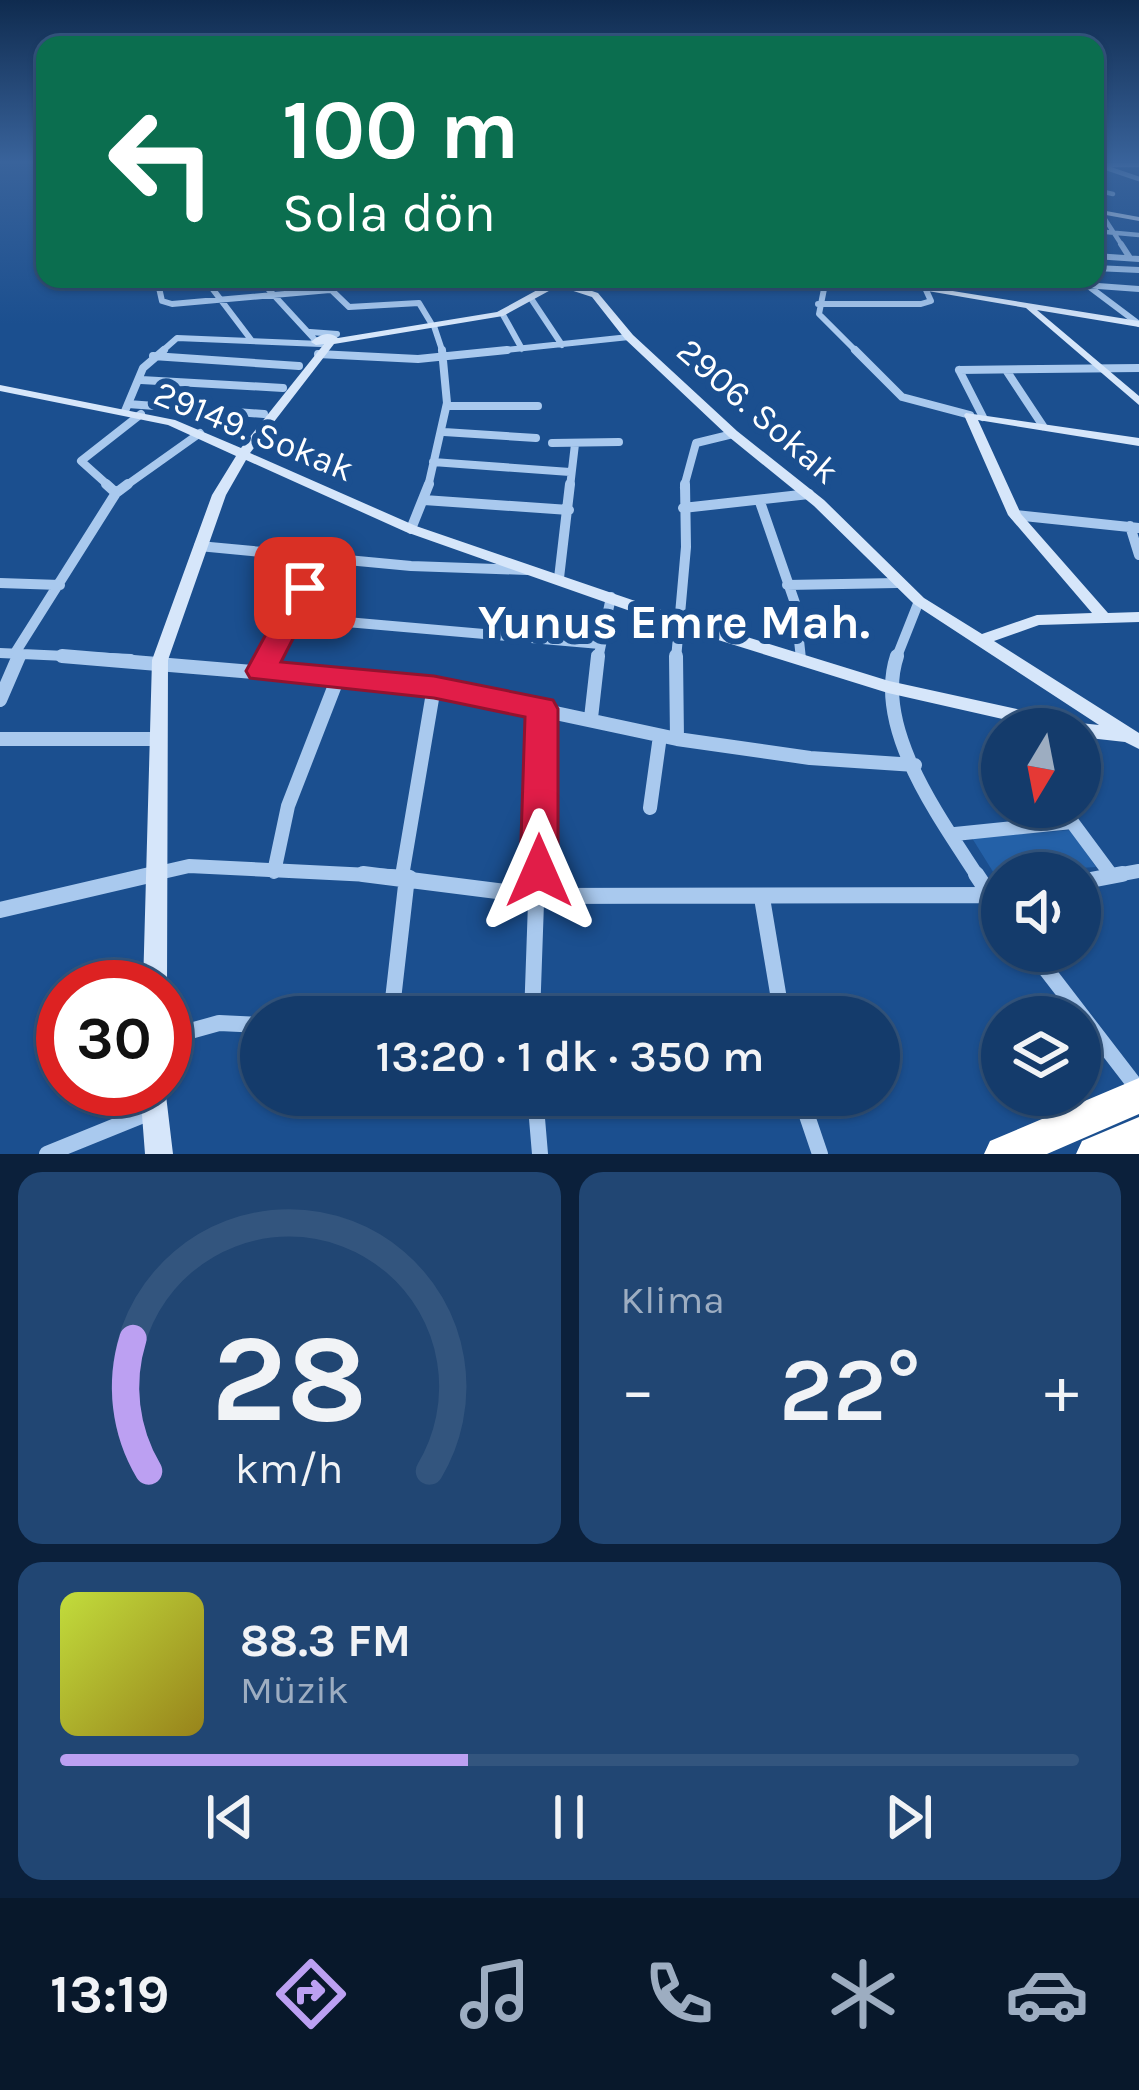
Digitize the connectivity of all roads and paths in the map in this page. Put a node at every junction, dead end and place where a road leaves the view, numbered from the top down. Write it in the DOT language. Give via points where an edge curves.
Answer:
graph roads {
  1 [pos="1104,219"];
  2 [pos="1104,232"];
  3 [pos="1115,233"];
  4 [pos="1139,236"];
  5 [pos="1104,256"];
  6 [pos="1134,258"];
  7 [pos="1104,268"];
  8 [pos="1139,270"];
  9 [pos="160,288"];
  10 [pos="214,288"];
  11 [pos="266,288"];
  12 [pos="541,288"];
  13 [pos="547,288"];
  14 [pos="576,288"];
  15 [pos="823,288"];
  16 [pos="921,288"];
  17 [pos="978,288"];
  18 [pos="1088,288"];
  19 [pos="1139,289"];
  20 [pos="329,290"];
  21 [pos="926,290"];
  22 [pos="274,297"];
  23 [pos="987,300"];
  24 [pos="532,301"];
  25 [pos="226,303"];
  26 [pos="818,304"];
  27 [pos="1028,307"];
  28 [pos="502,313"];
  29 [pos="1139,324"];
  30 [pos="433,325"];
  31 [pos="629,337"];
  32 [pos="321,340"];
  33 [pos="252,341"];
  34 [pos="562,344"];
  35 [pos="522,349"];
  36 [pos="154,356"];
  37 [pos="446,357"];
  38 [pos="299,366"];
  39 [pos="1103,368"];
  40 [pos="1139,368"];
  41 [pos="1006,370"];
  42 [pos="141,380"];
  43 [pos="0,388"];
  44 [pos="284,388"];
  45 [pos="1139,402"];
  46 [pos="449,406"];
  47 [pos="538,406"];
  48 [pos="126,408"];
  49 [pos="141,414"];
  50 [pos="264,414"];
  51 [pos="976,416"];
  52 [pos="1043,426"];
  53 [pos="444,432"];
  54 [pos="200,433"];
  55 [pos="733,434"];
  56 [pos="536,438"];
  57 [pos="619,442"];
  58 [pos="1139,442"];
  59 [pos="551,443"];
  60 [pos="575,444"];
  61 [pos="245,452"];
  62 [pos="433,463"];
  63 [pos="570,472"];
  64 [pos="116,493"];
  65 [pos="809,494"];
  66 [pos="424,500"];
  67 [pos="760,502"];
  68 [pos="682,508"];
  69 [pos="569,510"];
  70 [pos="1016,515"];
  71 [pos="1135,527"];
  72 [pos="411,529"];
  73 [pos="198,546"];
  74 [pos="1139,555"];
  75 [pos="320,559"];
  76 [pos="536,570"];
  77 [pos="560,578"];
  78 [pos="897,583"];
  79 [pos="0,584"];
  80 [pos="60,585"];
  81 [pos="788,585"];
  82 [pos="611,597"];
  83 [pos="919,601"];
  84 [pos="1102,615"];
  85 [pos="290,617"];
  86 [pos="1139,617"];
  87 [pos="676,621"];
  88 [pos="979,641"];
  89 [pos="600,644"];
  90 [pos="12,653"];
  91 [pos="160,660"];
  92 [pos="801,660"];
  93 [pos="261,671"];
  94 [pos="337,680"];
  95 [pos="434,687"];
  96 [pos="888,688"];
  97 [pos="0,700"];
  98 [pos="981,708"];
  99 [pos="542,709"];
  100 [pos="591,718"];
  101 [pos="1101,733"];
  102 [pos="661,736"];
  103 [pos="158,739"];
  104 [pos="677,739"];
  105 [pos="1138,739"];
  106 [pos="0,740"];
  107 [pos="915,765"];
  108 [pos="650,808"];
  109 [pos="956,834"];
  110 [pos="1139,871"];
  111 [pos="274,872"];
  112 [pos="156,873"];
  113 [pos="981,873"];
  114 [pos="405,876"];
  115 [pos="1112,876"];
  116 [pos="1101,878"];
  117 [pos="981,895"];
  118 [pos="537,896"];
  119 [pos="762,898"];
  120 [pos="0,910"];
  121 [pos="155,960"];
  122 [pos="1048,972"];
  123 [pos="393,996"];
  124 [pos="533,996"];
  125 [pos="778,996"];
  126 [pos="240,1024"];
  127 [pos="192,1031"];
  128 [pos="1139,1093"];
  129 [pos="122,1116"];
  130 [pos="151,1116"];
  131 [pos="154,1116"];
  132 [pos="537,1116"];
  133 [pos="807,1116"];
  134 [pos="1139,1136"];
  135 [pos="47,1154"];
  136 [pos="146,1154"];
  137 [pos="158,1154"];
  138 [pos="540,1154"];
  139 [pos="820,1154"];
  140 [pos="1003,1154"];
  141 [pos="1095,1154"];
  1 -- 3 [label="street"];
  2 -- 3 [label="street"];
  3 -- 4 [label="street"];
  3 -- 6 [label="street"];
  5 -- 6 [label="street"];
  7 -- 8 [label="street"];
  9 -- 25 [label="street" via="164,303"];
  10 -- 25 [label="street"];
  11 -- 22 [label="street"];
  12 -- 30 [label="street" via="505,308"];
  13 -- 24 [label="street"];
  14 -- 31 [label="street, 2906. Sokak" via="596,296"];
  15 -- 26 [label="street"];
  16 -- 21 [label="street"];
  17 -- 23 [label="street"];
  18 -- 19 [label="street"];
  18 -- 29 [label="street"];
  20 -- 22 [label="street"];
  20 -- 30 [label="street" via="352,308 420,303"];
  21 -- 23 [label="street"];
  21 -- 26 [label="street" via="931,301 921,304"];
  22 -- 25 [label="street"];
  22 -- 32 [label="street"];
  23 -- 27 [label="street"];
  24 -- 28 [label="street"];
  24 -- 34 [label="street"];
  25 -- 33 [label="street"];
  26 -- 51 [label="street" via="822,319 902,398"];
  27 -- 29 [label="street"];
  27 -- 39 [label="street"];
  28 -- 30 [label="street"];
  28 -- 35 [label="street"];
  30 -- 32 [label="street"];
  30 -- 37 [label="street"];
  31 -- 34 [label="street"];
  31 -- 55 [label="street, 2906. Sokak"];
  32 -- 33 [label="street"];
  32 -- 37 [label="street"];
  32 -- 38 [label="street"];
  32 -- 61 [label="street"];
  33 -- 36 [label="street" via="182,338"];
  34 -- 35 [label="street"];
  35 -- 37 [label="street"];
  36 -- 38 [label="street"];
  36 -- 42 [label="street"];
  37 -- 46 [label="street"];
  38 -- 44 [label="street"];
  39 -- 40 [label="street"];
  39 -- 41 [label="street"];
  39 -- 45 [label="street"];
  41 -- 51 [label="street" via="959,370"];
  41 -- 52 [label="street"];
  42 -- 44 [label="street"];
  42 -- 48 [label="street"];
  43 -- 48 [label="street, 29149. Sokak"];
  44 -- 50 [label="street"];
  46 -- 47 [label="street"];
  46 -- 53 [label="street"];
  48 -- 49 [label="street, 29149. Sokak"];
  48 -- 50 [label="street"];
  49 -- 54 [label="street, 29149. Sokak"];
  49 -- 64 [label="street" via="81,461"];
  50 -- 61 [label="street" via="244,440"];
  51 -- 52 [label="street"];
  51 -- 70 [label="street"];
  52 -- 58 [label="street"];
  53 -- 56 [label="street"];
  53 -- 62 [label="street"];
  54 -- 61 [label="street, 29149. Sokak"];
  54 -- 64 [label="street"];
  55 -- 65 [label="street, 2906. Sokak"];
  55 -- 68 [label="street" via="692,447"];
  57 -- 60 [label="street"];
  59 -- 60 [label="street"];
  60 -- 63 [label="street"];
  61 -- 72 [label="street, 29149. Sokak"];
  61 -- 73 [label="street"];
  62 -- 63 [label="street"];
  62 -- 66 [label="street"];
  63 -- 69 [label="street"];
  64 -- 80 [label="street"];
  65 -- 67 [label="street"];
  65 -- 78 [label="street, 2906. Sokak"];
  66 -- 69 [label="street"];
  66 -- 72 [label="street"];
  67 -- 68 [label="street"];
  67 -- 81 [label="street"];
  68 -- 87 [label="street" via="686,547"];
  69 -- 77 [label="street"];
  70 -- 71 [label="street"];
  70 -- 84 [label="street"];
  71 -- 74 [label="street"];
  72 -- 76 [label="street, 29149. Sokak"];
  73 -- 75 [label="street"];
  73 -- 91 [label="street"];
  75 -- 76 [label="street"];
  75 -- 85 [label="street"];
  76 -- 77 [label="street, 29149. Sokak"];
  77 -- 82 [label="street, 29149. Sokak"];
  78 -- 81 [label="street"];
  78 -- 83 [label="street, 2906. Sokak"];
  79 -- 80 [label="street"];
  80 -- 90 [label="street"];
  81 -- 92 [label="street"];
  82 -- 87 [label="street, 29149. Sokak"];
  82 -- 89 [label="street"];
  83 -- 88 [label="street, 2906. Sokak"];
  83 -- 96 [label="street"];
  84 -- 86 [label="street"];
  84 -- 88 [label="street" via="1029,622"];
  85 -- 89 [label="street"];
  85 -- 93 [label="street"];
  87 -- 92 [label="street, 29149. Sokak"];
  87 -- 104 [label="street"];
  88 -- 105 [label="street, 2906. Sokak"];
  89 -- 100 [label="street"];
  90 -- 91 [label="street"];
  90 -- 97 [label="street"];
  91 -- 93 [label="street"];
  91 -- 103 [label="street"];
  92 -- 96 [label="street, 29149. Sokak"];
  93 -- 94 [label="street"];
  94 -- 95 [label="street"];
  94 -- 111 [label="street" via="288,806"];
  95 -- 99 [label="street"];
  95 -- 114 [label="street"];
  96 -- 98 [label="street, 29149. Sokak"];
  96 -- 107 [label="street"];
  99 -- 100 [label="street"];
  99 -- 118 [label="street"];
  100 -- 102 [label="street"];
  101 -- 105 [label="street, 29149. Sokak"];
  102 -- 104 [label="street"];
  102 -- 108 [label="street"];
  103 -- 106 [label="street"];
  103 -- 112 [label="street"];
  104 -- 107 [label="street"];
  107 -- 109 [label="street"];
  109 -- 113 [label="street"];
  109 -- 115 [label="street" via="1072,822"];
  110 -- 115 [label="street"];
  111 -- 112 [label="street" via="188,866"];
  111 -- 114 [label="street"];
  112 -- 120 [label="street"];
  112 -- 121 [label="street"];
  114 -- 118 [label="street"];
  114 -- 123 [label="street"];
  115 -- 116 [label="street"];
  117 -- 119 [label="street"];
  118 -- 119 [label="street"];
  118 -- 124 [label="street"];
  119 -- 125 [label="street"];
  122 -- 128 [label="street"];
  126 -- 127 [label="street"];
  128 -- 140 [label="highway"];
  129 -- 135 [label="street"];
  130 -- 136 [label="street"];
  131 -- 137 [label="street"];
  132 -- 138 [label="street"];
  133 -- 139 [label="street"];
  134 -- 141 [label="highway"];
}
